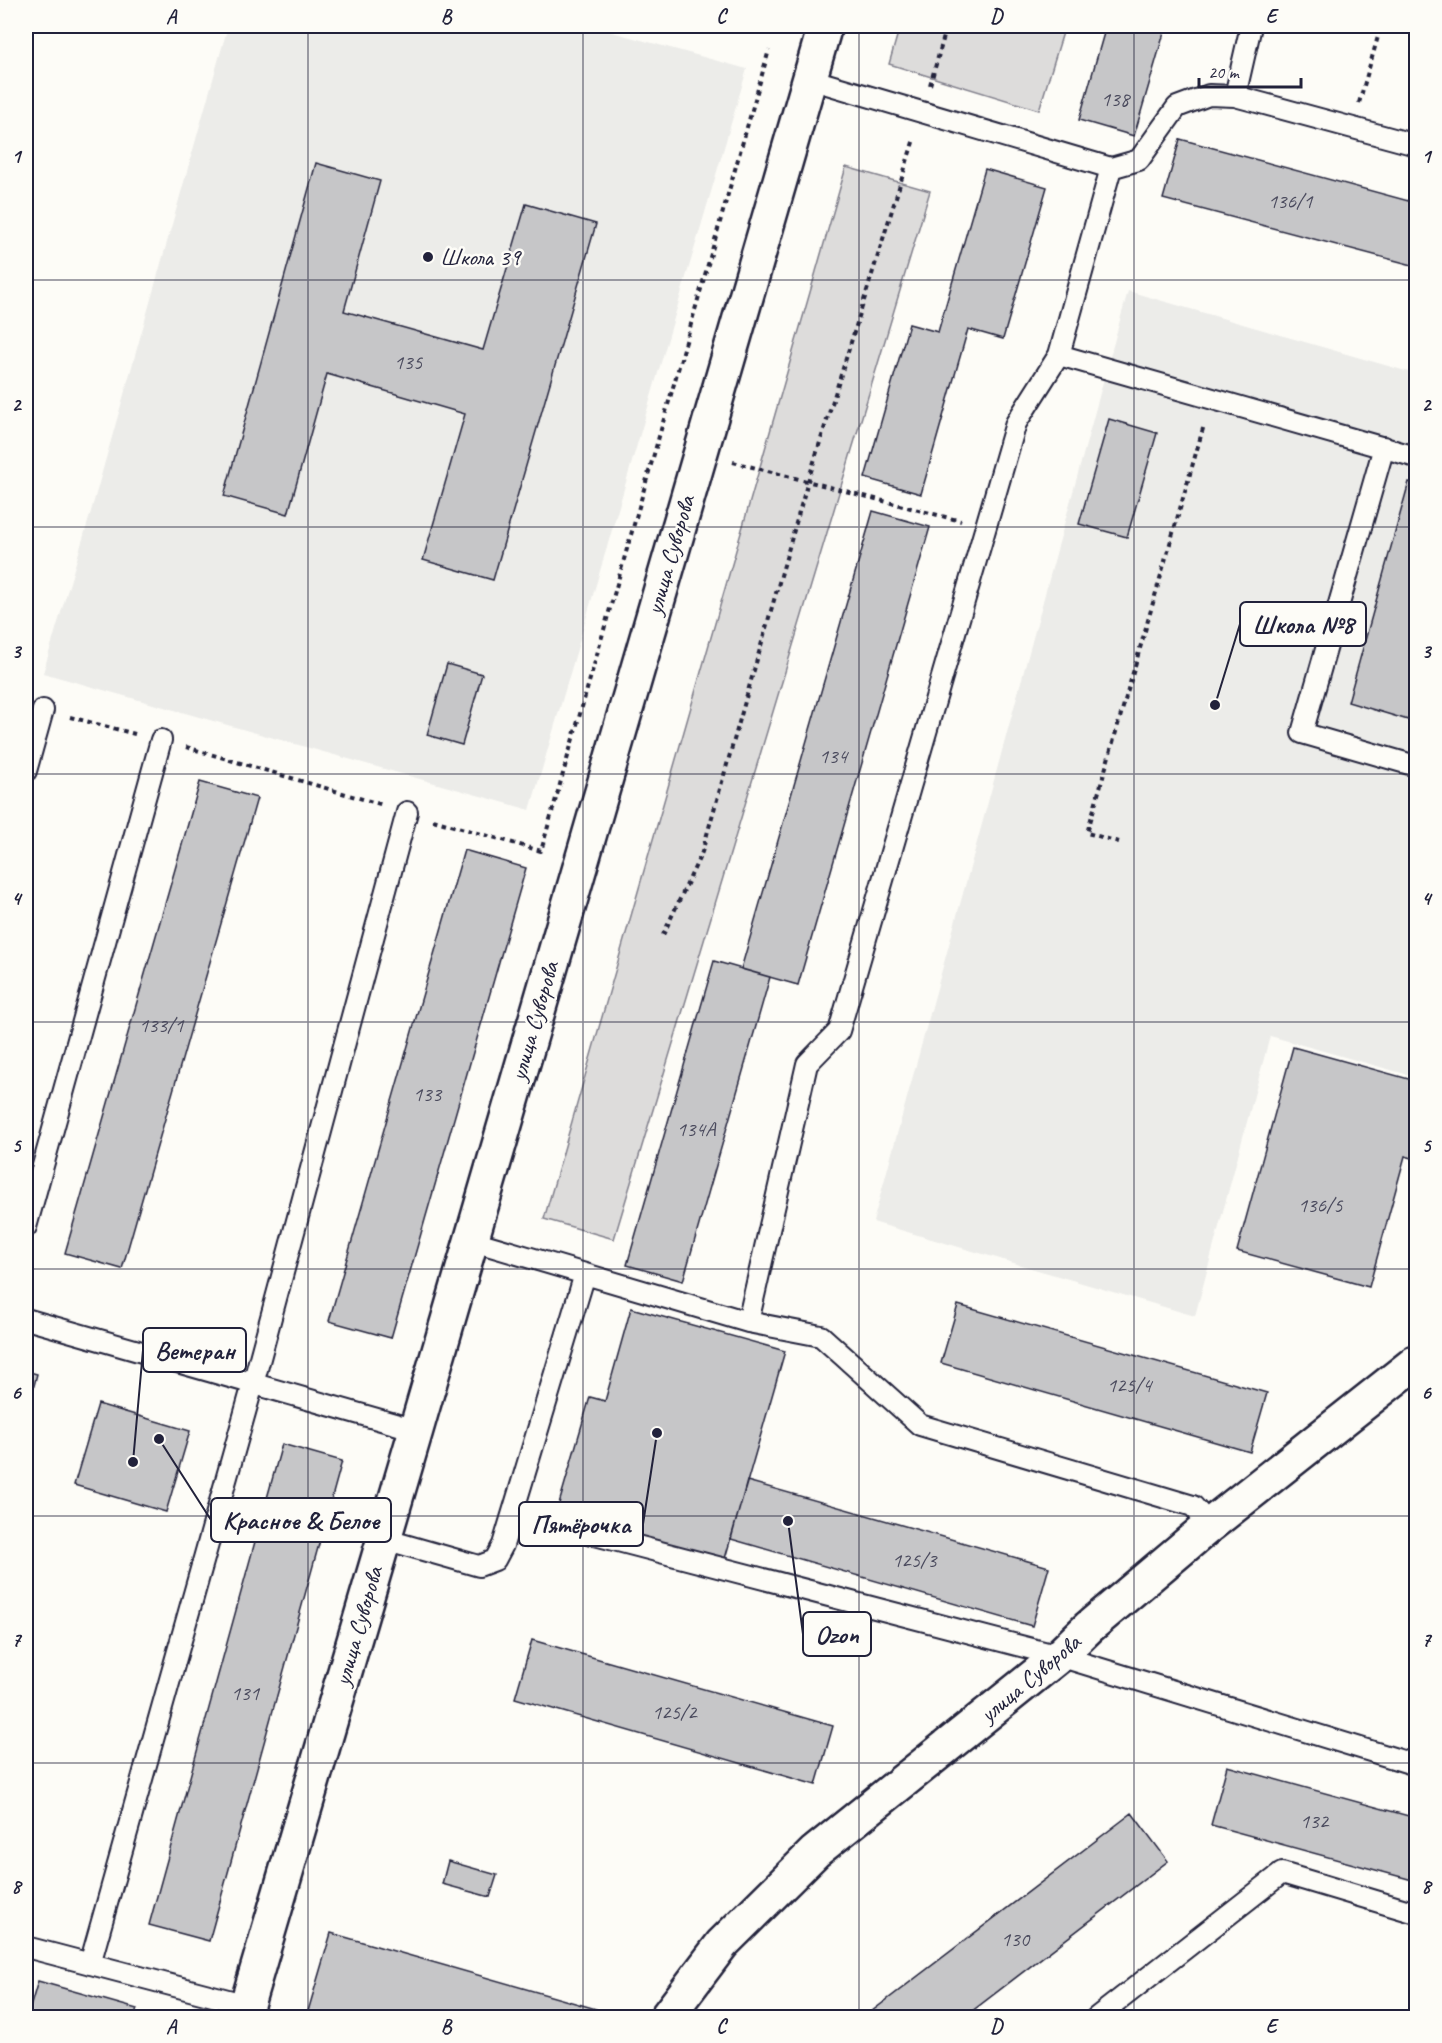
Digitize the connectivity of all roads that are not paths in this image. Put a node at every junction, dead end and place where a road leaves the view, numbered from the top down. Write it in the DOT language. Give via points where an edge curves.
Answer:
graph roads {
  1 [pos="823,26"];
  2 [pos="1251,26"];
  3 [pos="810,79"];
  4 [pos="1235,96"];
  5 [pos="1416,145"];
  6 [pos="1111,168"];
  7 [pos="1059,355"];
  8 [pos="1384,447"];
  9 [pos="1416,457"];
  10 [pos="43,710"];
  11 [pos="161,740"];
  12 [pos="1416,766"];
  13 [pos="26,771"];
  14 [pos="406,812"];
  15 [pos="26,1227"];
  16 [pos="470,1240"];
  17 [pos="585,1274"];
  18 [pos="26,1319"];
  19 [pos="748,1322"];
  20 [pos="1416,1362"];
  21 [pos="253,1384"];
  22 [pos="417,1430"];
  23 [pos="541,1521"];
  24 [pos="1210,1525"];
  25 [pos="384,1539"];
  26 [pos="1059,1656"];
  27 [pos="1416,1765"];
  28 [pos="1416,1914"];
  29 [pos="26,1947"];
  30 [pos="90,1964"];
  31 [pos="245,2011"];
  32 [pos="666,2018"];
  33 [pos="1096,2018"];
  1 -- 3 [label="street, улица Суворова"];
  2 -- 4 [label="lane"];
  3 -- 6 [label="lane"];
  3 -- 16 [label="street, улица Суворова"];
  4 -- 5 [label="lane"];
  4 -- 6 [label="lane" via="1209,95 1177,107 1139,160"];
  6 -- 7 [label="lane"];
  7 -- 8 [label="lane"];
  7 -- 19 [label="lane" via="1016,423 839,1032 807,1064"];
  8 -- 9 [label="lane"];
  8 -- 12 [label="lane" via="1302,733"];
  10 -- 13 [label="lane"];
  11 -- 15 [label="lane"];
  14 -- 21 [label="lane"];
  16 -- 17 [label="lane"];
  16 -- 22 [label="street, улица Суворова"];
  17 -- 19 [label="lane"];
  17 -- 25 [label="lane" via="503,1545 495,1560 479,1566"];
  18 -- 21 [label="lane"];
  19 -- 24 [label="lane" via="821,1336 920,1425 1193,1506"];
  20 -- 24 [label="street, улица Суворова"];
  21 -- 22 [label="lane"];
  21 -- 30 [label="lane"];
  22 -- 25 [label="street, улица Суворова"];
  23 -- 26 [label="lane"];
  24 -- 26 [label="street, улица Суворова"];
  25 -- 31 [label="street, улица Суворова"];
  26 -- 27 [label="lane"];
  26 -- 32 [label="street, улица Суворова" via="815,1852 722,1944"];
  28 -- 33 [label="lane" via="1282,1873"];
  29 -- 30 [label="lane"];
  30 -- 31 [label="lane"];
}
